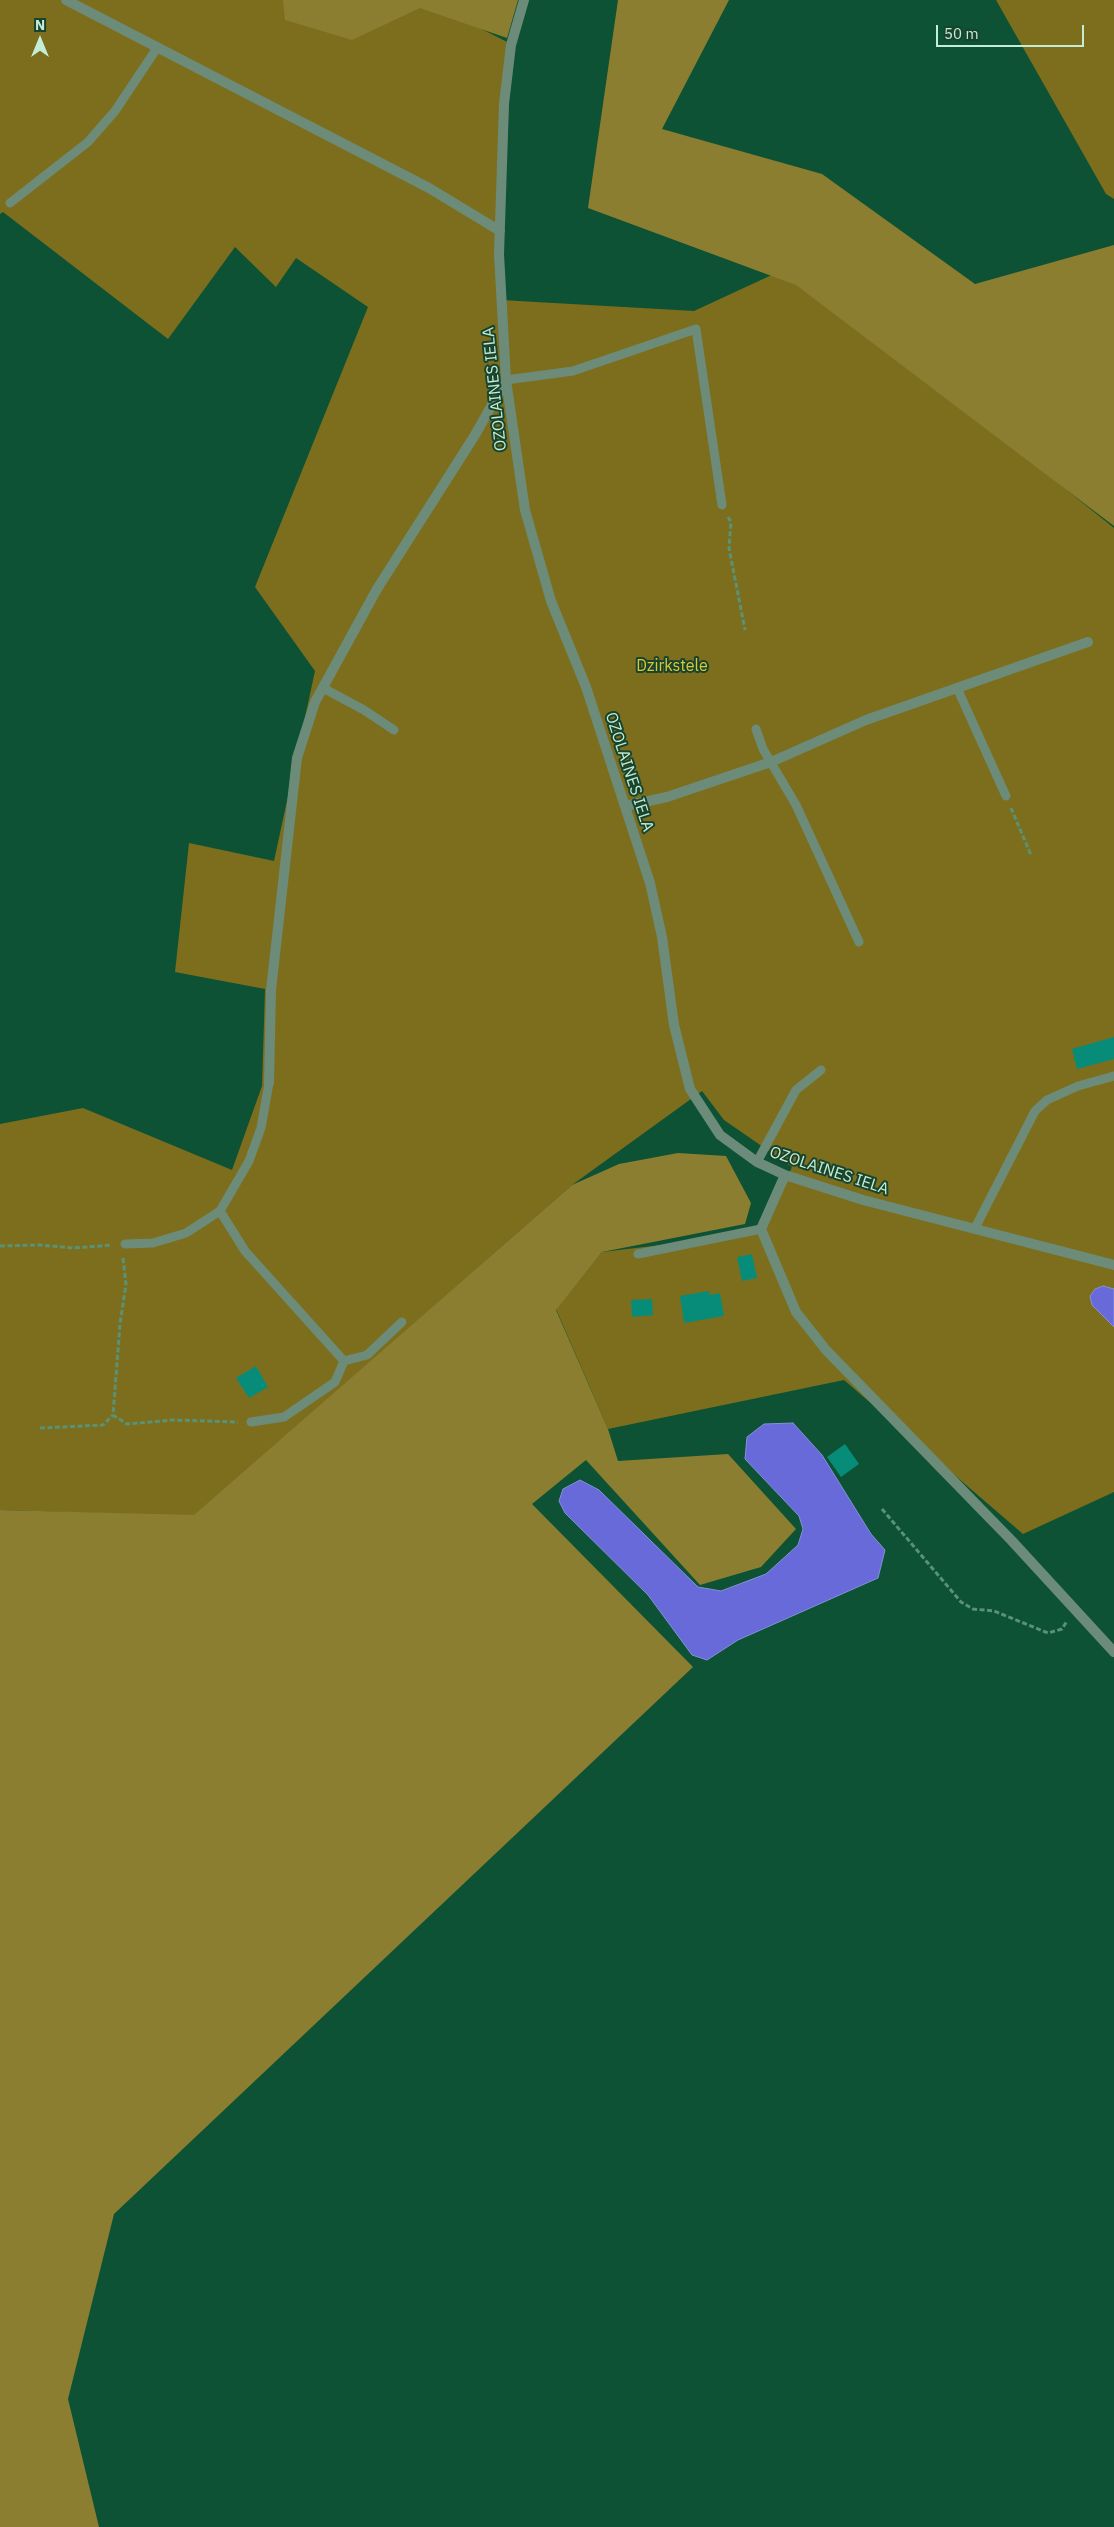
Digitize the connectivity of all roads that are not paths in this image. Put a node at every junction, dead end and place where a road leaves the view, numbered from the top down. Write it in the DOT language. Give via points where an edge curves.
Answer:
graph roads {
  1 [pos="66,0"];
  2 [pos="524,0"];
  3 [pos="157,48"];
  4 [pos="10,203"];
  5 [pos="500,231"];
  6 [pos="506,380"];
  7 [pos="722,505"];
  8 [pos="1088,642"];
  9 [pos="323,688"];
  10 [pos="957,688"];
  11 [pos="756,729"];
  12 [pos="394,730"];
  13 [pos="771,762"];
  14 [pos="1006,796"];
  15 [pos="625,806"];
  16 [pos="859,942"];
  17 [pos="821,1070"];
  18 [pos="1114,1076"];
  19 [pos="269,1083"];
  20 [pos="756,1162"];
  21 [pos="785,1175"];
  22 [pos="220,1211"];
  23 [pos="974,1228"];
  24 [pos="761,1229"];
  25 [pos="125,1244"];
  26 [pos="638,1254"];
  27 [pos="1114,1265"];
  28 [pos="402,1322"];
  29 [pos="344,1361"];
  30 [pos="251,1422"];
  31 [pos="1114,1652"];
  1 -- 3 [label="street"];
  2 -- 5 [label="street, OZOLAINES IELA" via="510,45 504,104"];
  3 -- 4 [label="lane" via="115,111 88,142"];
  3 -- 5 [label="street" via="429,188"];
  5 -- 6 [label="street, OZOLAINES IELA"];
  6 -- 7 [label="lane" via="573,371 696,329"];
  6 -- 9 [label="street" via="475,435 377,589"];
  6 -- 15 [label="street, OZOLAINES IELA" via="525,510 552,601 586,687"];
  8 -- 10 [label="street"];
  9 -- 12 [label="lane"];
  9 -- 19 [label="street" via="296,758 271,990"];
  10 -- 13 [label="street" via="866,720"];
  10 -- 14 [label="lane"];
  11 -- 13 [label="lane"];
  13 -- 15 [label="street" via="667,797"];
  13 -- 16 [label="lane" via="796,805"];
  15 -- 20 [label="street, OZOLAINES IELA" via="650,883 662,937 674,1025 690,1089 720,1135"];
  17 -- 20 [label="lane" via="796,1090"];
  18 -- 23 [label="lane" via="1078,1086 1047,1100 1035,1112"];
  19 -- 22 [label="lane" via="249,1161"];
  20 -- 21 [label="street, OZOLAINES IELA"];
  21 -- 23 [label="street, OZOLAINES IELA" via="863,1200"];
  21 -- 24 [label="street"];
  22 -- 25 [label="lane" via="186,1233 153,1243"];
  22 -- 29 [label="lane" via="245,1250"];
  23 -- 27 [label="street, OZOLAINES IELA"];
  24 -- 26 [label="lane"];
  24 -- 31 [label="street" via="796,1312 826,1350"];
  28 -- 29 [label="lane" via="367,1355"];
  29 -- 30 [label="lane" via="335,1382 284,1417"];
}
